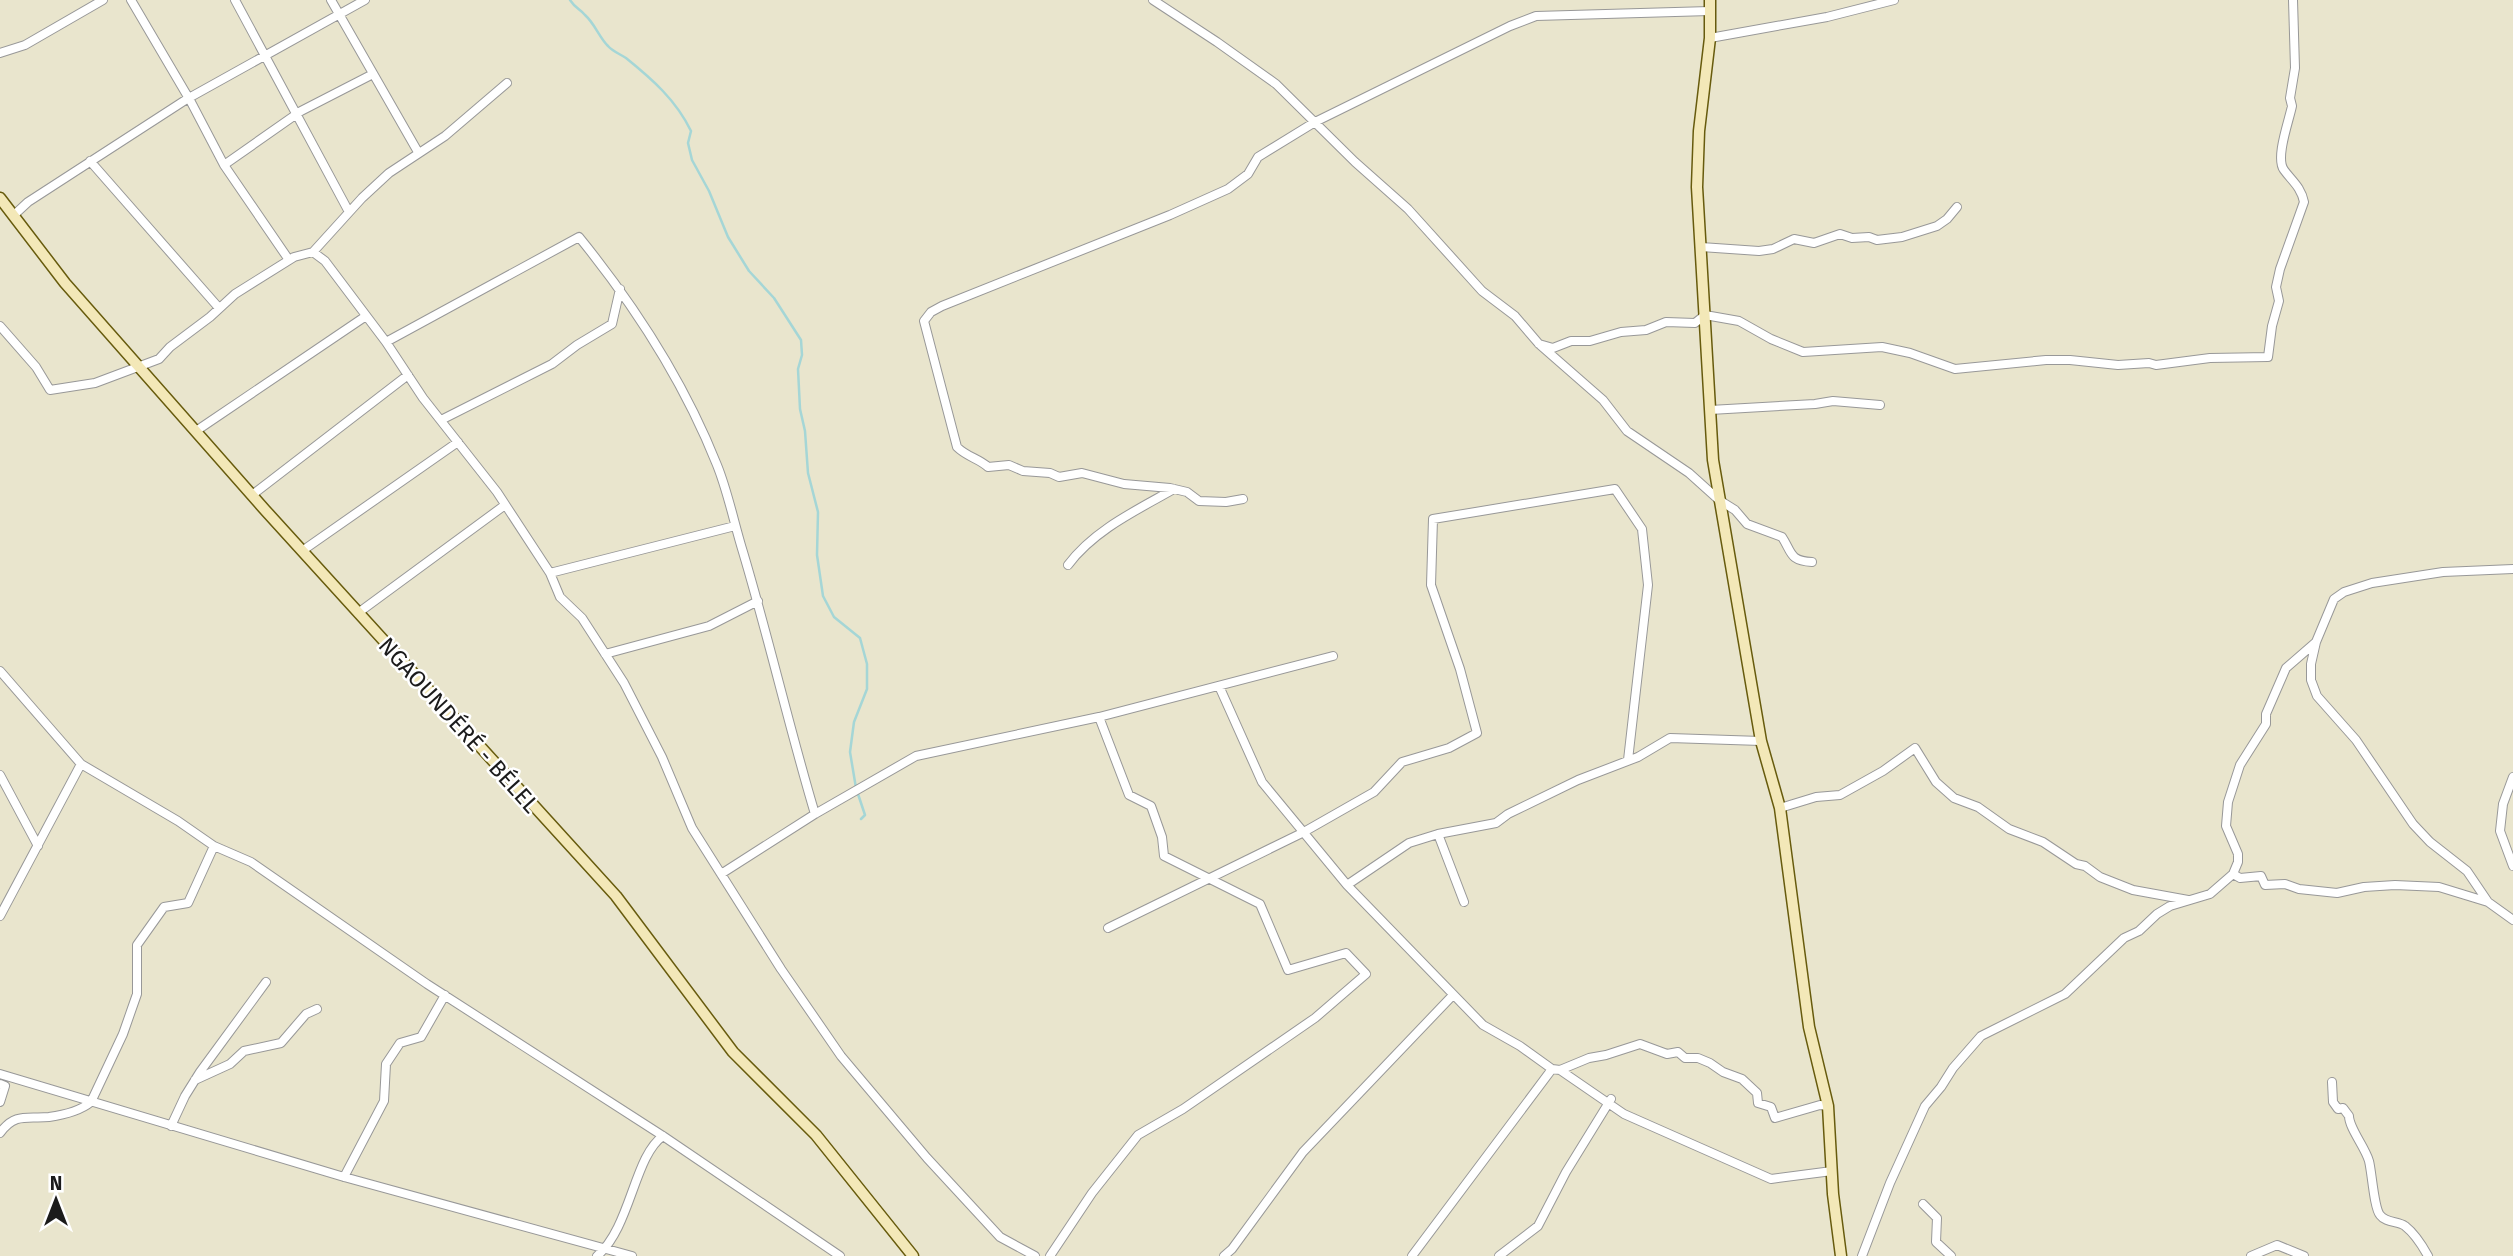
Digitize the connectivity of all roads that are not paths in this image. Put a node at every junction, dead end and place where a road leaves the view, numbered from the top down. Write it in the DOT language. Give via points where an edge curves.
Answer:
graph roads {
  1 [pos="103,0"];
  2 [pos="131,0"];
  3 [pos="235,0"];
  4 [pos="331,0"];
  5 [pos="365,0"];
  6 [pos="1153,0"];
  7 [pos="1894,0"];
  8 [pos="2293,0"];
  9 [pos="1710,6"];
  10 [pos="338,15"];
  11 [pos="1710,38"];
  12 [pos="0,53"];
  13 [pos="265,55"];
  14 [pos="373,74"];
  15 [pos="507,83"];
  16 [pos="188,98"];
  17 [pos="297,114"];
  18 [pos="1315,122"];
  19 [pos="418,152"];
  20 [pos="90,162"];
  21 [pos="224,165"];
  22 [pos="0,198"];
  23 [pos="1957,207"];
  24 [pos="349,212"];
  25 [pos="13,215"];
  26 [pos="1701,247"];
  27 [pos="313,252"];
  28 [pos="289,261"];
  29 [pos="620,289"];
  30 [pos="219,309"];
  31 [pos="1705,315"];
  32 [pos="366,316"];
  33 [pos="0,326"];
  34 [pos="386,342"];
  35 [pos="1539,344"];
  36 [pos="139,366"];
  37 [pos="408,375"];
  38 [pos="1880,405"];
  39 [pos="1710,410"];
  40 [pos="441,420"];
  41 [pos="196,431"];
  42 [pos="458,442"];
  43 [pos="1174,489"];
  44 [pos="252,495"];
  45 [pos="1242,499"];
  46 [pos="1719,500"];
  47 [pos="505,505"];
  48 [pos="735,526"];
  49 [pos="302,551"];
  50 [pos="1812,562"];
  51 [pos="1069,565"];
  52 [pos="2513,569"];
  53 [pos="550,573"];
  54 [pos="758,601"];
  55 [pos="358,613"];
  56 [pos="2316,642"];
  57 [pos="606,654"];
  58 [pos="1333,656"];
  59 [pos="1,673"];
  60 [pos="1219,686"];
  61 [pos="1099,717"];
  62 [pos="1761,741"];
  63 [pos="1628,760"];
  64 [pos="81,764"];
  65 [pos="0,775"];
  66 [pos="2513,777"];
  67 [pos="1780,808"];
  68 [pos="815,814"];
  69 [pos="1301,832"];
  70 [pos="1438,834"];
  71 [pos="38,846"];
  72 [pos="214,846"];
  73 [pos="2513,866"];
  74 [pos="721,874"];
  75 [pos="2233,874"];
  76 [pos="1208,878"];
  77 [pos="1347,885"];
  78 [pos="2189,900"];
  79 [pos="1464,902"];
  80 [pos="2488,902"];
  81 [pos="1,913"];
  82 [pos="2513,920"];
  83 [pos="1108,928"];
  84 [pos="266,982"];
  85 [pos="445,996"];
  86 [pos="1453,996"];
  87 [pos="317,1009"];
  88 [pos="1556,1069"];
  89 [pos="0,1074"];
  90 [pos="195,1080"];
  91 [pos="2332,1082"];
  92 [pos="0,1084"];
  93 [pos="1609,1101"];
  94 [pos="0,1102"];
  95 [pos="91,1102"];
  96 [pos="1828,1105"];
  97 [pos="172,1126"];
  98 [pos="0,1133"];
  99 [pos="663,1136"];
  100 [pos="1832,1171"];
  101 [pos="344,1177"];
  102 [pos="1923,1204"];
  103 [pos="606,1249"];
  104 [pos="1946,1255"];
  105 [pos="597,1256"];
  106 [pos="632,1256"];
  107 [pos="840,1256"];
  108 [pos="913,1256"];
  109 [pos="1035,1256"];
  110 [pos="1050,1256"];
  111 [pos="1224,1256"];
  112 [pos="1412,1256"];
  113 [pos="1499,1256"];
  114 [pos="1840,1256"];
  115 [pos="1862,1256"];
  116 [pos="2251,1256"];
  117 [pos="2304,1256"];
  118 [pos="2428,1256"];
  1 -- 12 [label="street" via="26,45"];
  2 -- 16 [label="street"];
  3 -- 13 [label="street"];
  4 -- 10 [label="street"];
  5 -- 10 [label="street"];
  6 -- 18 [label="street" via="1276,84"];
  7 -- 11 [label="street"];
  8 -- 31 [label="street" via="2294,85 2279,156 2304,202 2280,269 2268,357 2155,365 2046,360 1955,369 1882,347 1802,352 1738,321"];
  9 -- 11 [label="main road"];
  9 -- 18 [label="street" via="1536,16"];
  10 -- 13 [label="street"];
  10 -- 14 [label="street"];
  11 -- 26 [label="main road" via="1698,159"];
  13 -- 16 [label="street"];
  13 -- 17 [label="street"];
  14 -- 17 [label="street"];
  14 -- 19 [label="street"];
  15 -- 19 [label="street"];
  16 -- 20 [label="street"];
  16 -- 21 [label="street"];
  17 -- 21 [label="street"];
  17 -- 24 [label="street"];
  18 -- 35 [label="street" via="1408,209 1482,291 1516,316"];
  18 -- 43 [label="street" via="1258,157 1248,174 1228,189 942,306 924,321 957,447 966,457 988,467 1009,465 1059,477 1082,473 1124,484"];
  19 -- 24 [label="street"];
  20 -- 25 [label="street"];
  20 -- 30 [label="street"];
  21 -- 28 [label="street"];
  22 -- 25 [label="main road, NGAOUNDÉRÉ - BÉLEL"];
  23 -- 26 [label="street" via="1937,226 1902,237 1877,240 1840,234 1814,243 1794,239 1759,251"];
  24 -- 27 [label="street"];
  25 -- 36 [label="main road, NGAOUNDÉRÉ - BÉLEL" via="65,283"];
  26 -- 31 [label="main road"];
  27 -- 28 [label="street"];
  27 -- 32 [label="street" via="325,261"];
  28 -- 30 [label="street"];
  29 -- 34 [label="street" via="579,237"];
  29 -- 40 [label="street" via="612,324 552,364"];
  29 -- 48 [label="street" via="682,390 718,466"];
  30 -- 36 [label="street" via="159,359"];
  31 -- 35 [label="street" via="1695,323 1666,322 1553,348"];
  31 -- 39 [label="main road"];
  32 -- 34 [label="street"];
  32 -- 41 [label="street"];
  33 -- 36 [label="street" via="50,390 96,383"];
  34 -- 37 [label="street"];
  35 -- 46 [label="street" via="1603,400 1627,431 1689,473"];
  36 -- 41 [label="main road, NGAOUNDÉRÉ - BÉLEL"];
  37 -- 40 [label="street"];
  37 -- 44 [label="street"];
  38 -- 39 [label="street" via="1833,401"];
  39 -- 46 [label="main road"];
  40 -- 42 [label="street"];
  41 -- 44 [label="main road, NGAOUNDÉRÉ - BÉLEL"];
  42 -- 47 [label="street"];
  42 -- 49 [label="street"];
  43 -- 45 [label="street" via="1199,501"];
  43 -- 51 [label="street" via="1119,520"];
  44 -- 49 [label="main road, NGAOUNDÉRÉ - BÉLEL"];
  46 -- 50 [label="street" via="1747,524 1782,537 1798,560"];
  46 -- 62 [label="main road"];
  47 -- 53 [label="street"];
  47 -- 55 [label="street"];
  48 -- 53 [label="street"];
  48 -- 54 [label="street"];
  49 -- 55 [label="main road, NGAOUNDÉRÉ - BÉLEL"];
  52 -- 56 [label="street" via="2443,572 2344,592 2334,599"];
  53 -- 57 [label="street" via="559,597 582,618"];
  54 -- 57 [label="street" via="709,626"];
  54 -- 68 [label="street"];
  55 -- 108 [label="main road, NGAOUNDÉRÉ - BÉLEL" via="616,896 733,1052 816,1135"];
  56 -- 75 [label="street" via="2286,668 2266,724 2240,765 2226,826 2238,854"];
  56 -- 80 [label="street" via="2311,680 2317,696 2357,740 2413,824 2466,871"];
  57 -- 74 [label="street" via="662,757 692,828"];
  58 -- 60 [label="street"];
  59 -- 64 [label="street"];
  60 -- 61 [label="street"];
  60 -- 69 [label="street" via="1262,782"];
  61 -- 68 [label="street" via="916,756"];
  61 -- 76 [label="street" via="1129,795 1151,806 1164,856"];
  62 -- 63 [label="street" via="1670,738"];
  62 -- 67 [label="main road"];
  63 -- 69 [label="street" via="1648,585 1642,529 1615,489 1433,519 1431,585 1477,733 1449,748 1402,762 1374,792"];
  63 -- 70 [label="street" via="1496,823"];
  64 -- 71 [label="street"];
  64 -- 72 [label="street"];
  65 -- 71 [label="street"];
  66 -- 73 [label="street" via="2500,831"];
  67 -- 78 [label="street" via="1840,795 1915,748 1936,782 1954,798 1978,807 2009,829 2043,842 2108,881"];
  67 -- 96 [label="main road" via="1807,1014"];
  68 -- 74 [label="street"];
  69 -- 76 [label="street"];
  69 -- 77 [label="street"];
  70 -- 77 [label="street" via="1409,843"];
  70 -- 79 [label="street"];
  71 -- 81 [label="street"];
  72 -- 85 [label="street" via="251,862"];
  72 -- 95 [label="street" via="188,903 164,907 137,945 137,994"];
  74 -- 109 [label="street" via="841,1056 1000,1237"];
  75 -- 78 [label="street" via="2210,894"];
  75 -- 80 [label="street" via="2261,876 2265,885 2337,893 2364,887 2439,887"];
  76 -- 83 [label="street"];
  76 -- 110 [label="street" via="1260,904 1288,970 1346,953 1366,974 1315,1018 1138,1135"];
  77 -- 86 [label="street"];
  78 -- 115 [label="street" via="2170,906 2124,938 2065,994 1981,1036 1925,1106"];
  80 -- 82 [label="street"];
  84 -- 90 [label="street"];
  85 -- 99 [label="street"];
  85 -- 101 [label="street" via="421,1037 400,1043 386,1064 384,1101"];
  86 -- 88 [label="street" via="1483,1025"];
  86 -- 111 [label="street" via="1303,1152"];
  87 -- 90 [label="street" via="306,1014 281,1043 244,1051 230,1064"];
  88 -- 93 [label="street"];
  88 -- 96 [label="street" via="1640,1044 1698,1058 1741,1079 1757,1093 1758,1103 1771,1107 1775,1118"];
  88 -- 112 [label="street"];
  89 -- 95 [label="street"];
  90 -- 97 [label="street"];
  91 -- 118 [label="street" via="2333,1102 2349,1116 2369,1161 2377,1211 2383,1219 2404,1225"];
  92 -- 94 [label="street" via="5,1086"];
  93 -- 100 [label="street" via="1624,1114 1771,1179"];
  93 -- 113 [label="street" via="1538,1226"];
  95 -- 97 [label="street"];
  95 -- 98 [label="street" via="59,1115 26,1116 7,1123"];
  96 -- 100 [label="main road"];
  97 -- 101 [label="street"];
  99 -- 103 [label="street" via="646,1160"];
  99 -- 107 [label="street"];
  100 -- 114 [label="main road"];
  101 -- 103 [label="street"];
  102 -- 104 [label="street" via="1937,1218 1937,1242"];
  103 -- 105 [label="street"];
  103 -- 106 [label="street"];
  116 -- 117 [label="street" via="2277,1245"];
}
